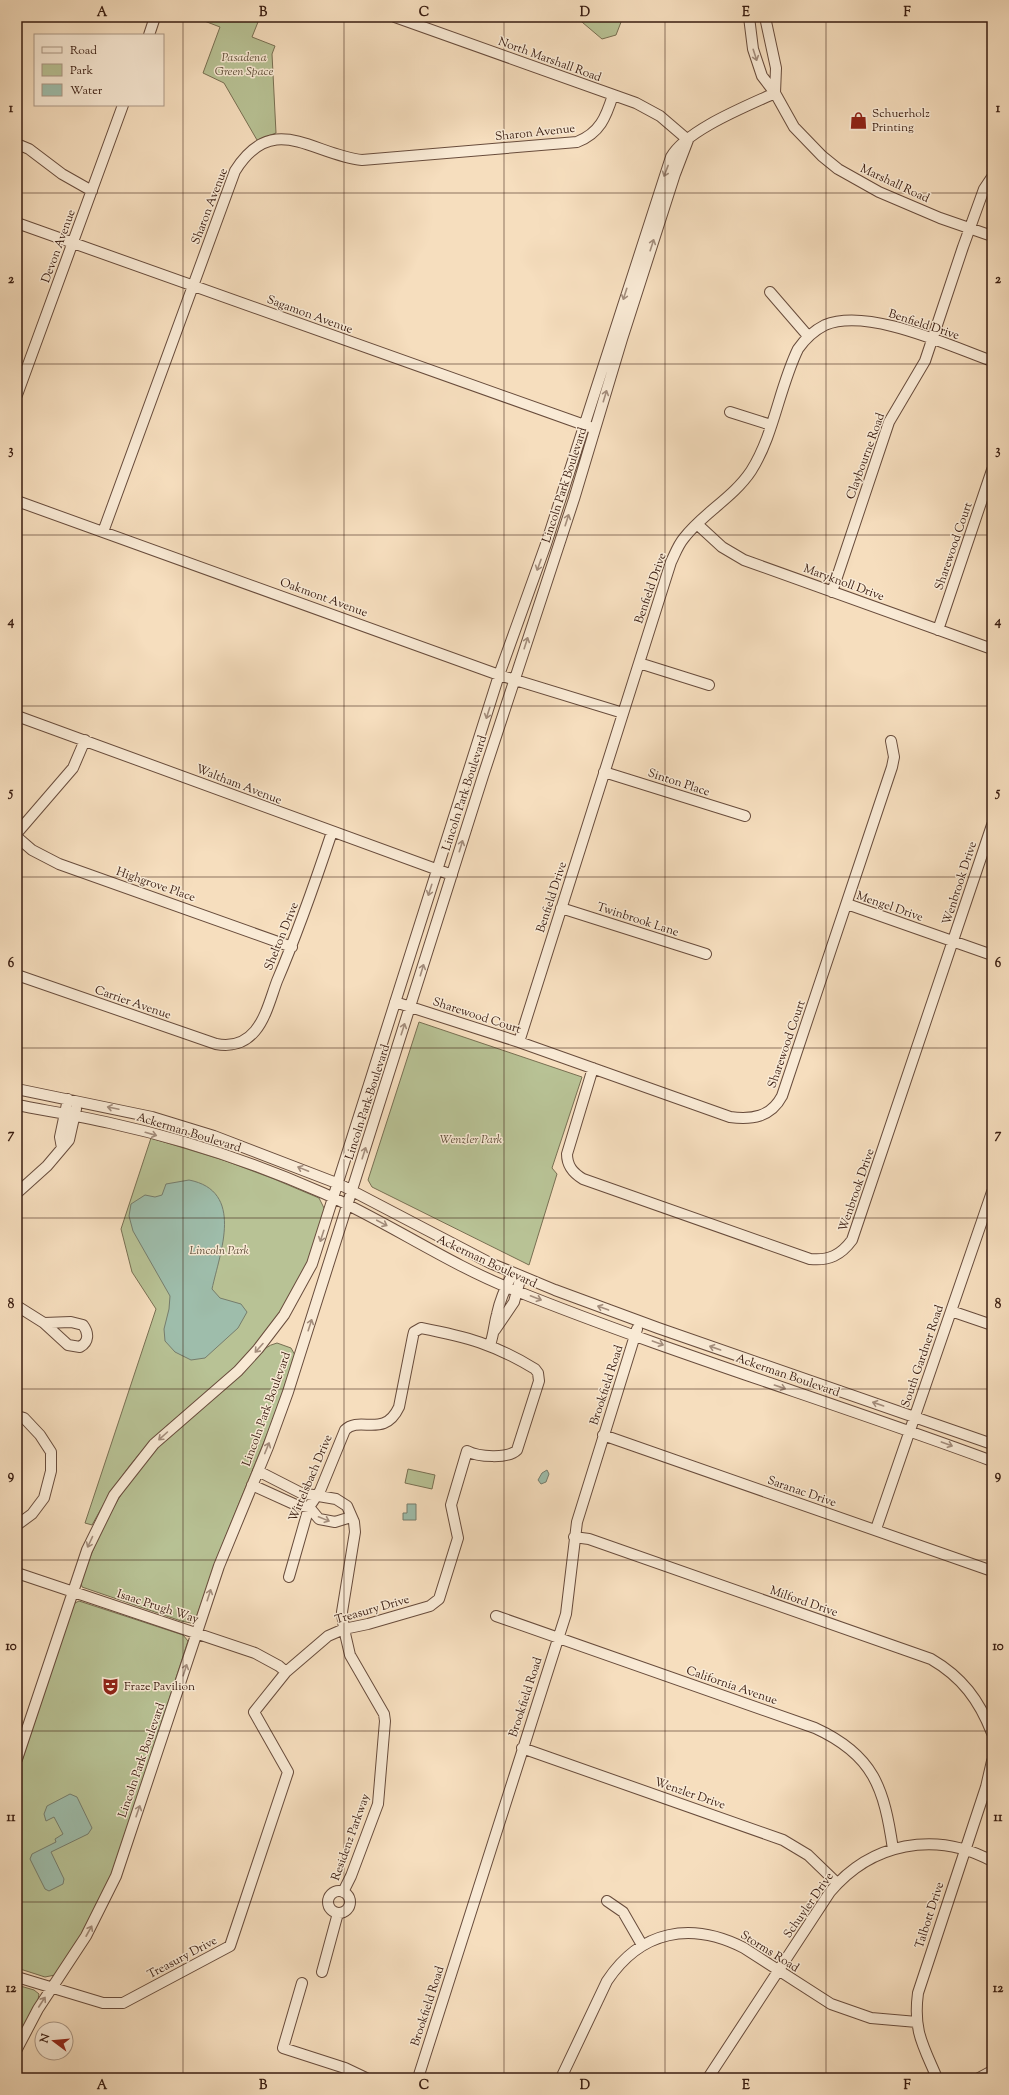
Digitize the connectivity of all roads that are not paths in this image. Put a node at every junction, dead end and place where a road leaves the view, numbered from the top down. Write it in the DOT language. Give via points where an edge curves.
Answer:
graph roads {
  1 [pos="155,17"];
  2 [pos="394,17"];
  3 [pos="749,17"];
  4 [pos="765,17"];
  5 [pos="148,34"];
  6 [pos="775,93"];
  7 [pos="613,95"];
  8 [pos="123,106"];
  9 [pos="688,140"];
  10 [pos="17,144"];
  11 [pos="992,177"];
  12 [pos="92,191"];
  13 [pos="17,223"];
  14 [pos="970,228"];
  15 [pos="992,236"];
  16 [pos="73,243"];
  17 [pos="193,286"];
  18 [pos="770,292"];
  19 [pos="808,336"];
  20 [pos="933,339"];
  21 [pos="992,361"];
  22 [pos="17,395"];
  23 [pos="730,412"];
  24 [pos="585,425"];
  25 [pos="771,425"];
  26 [pos="596,428"];
  27 [pos="992,470"];
  28 [pos="17,501"];
  29 [pos="697,524"];
  30 [pos="103,532"];
  31 [pos="832,592"];
  32 [pos="938,630"];
  33 [pos="992,649"];
  34 [pos="639,663"];
  35 [pos="499,675"];
  36 [pos="514,680"];
  37 [pos="709,685"];
  38 [pos="623,713"];
  39 [pos="17,716"];
  40 [pos="85,740"];
  41 [pos="891,741"];
  42 [pos="604,772"];
  43 [pos="745,816"];
  44 [pos="992,825"];
  45 [pos="332,832"];
  46 [pos="17,833"];
  47 [pos="17,837"];
  48 [pos="437,870"];
  49 [pos="452,875"];
  50 [pos="847,904"];
  51 [pos="561,908"];
  52 [pos="954,942"];
  53 [pos="292,947"];
  54 [pos="706,954"];
  55 [pos="992,955"];
  56 [pos="17,975"];
  57 [pos="394,1002"];
  58 [pos="410,1007"];
  59 [pos="241,1042"];
  60 [pos="519,1042"];
  61 [pos="593,1068"];
  62 [pos="17,1089"];
  63 [pos="72,1100"];
  64 [pos="17,1105"];
  65 [pos="69,1115"];
  66 [pos="339,1184"];
  67 [pos="352,1190"];
  68 [pos="992,1192"];
  69 [pos="17,1193"];
  70 [pos="334,1199"];
  71 [pos="347,1205"];
  72 [pos="517,1275"];
  73 [pos="506,1287"];
  74 [pos="517,1291"];
  75 [pos="17,1306"];
  76 [pos="951,1311"];
  77 [pos="640,1321"];
  78 [pos="44,1323"];
  79 [pos="992,1325"];
  80 [pos="495,1330"];
  81 [pos="636,1335"];
  82 [pos="490,1345"];
  83 [pos="17,1416"];
  84 [pos="915,1417"];
  85 [pos="910,1431"];
  86 [pos="604,1435"];
  87 [pos="992,1444"];
  88 [pos="992,1461"];
  89 [pos="258,1471"];
  90 [pos="252,1485"];
  91 [pos="316,1497"];
  92 [pos="309,1507"];
  93 [pos="351,1516"];
  94 [pos="17,1525"];
  95 [pos="876,1529"];
  96 [pos="574,1537"];
  97 [pos="992,1571"];
  98 [pos="17,1573"];
  99 [pos="289,1577"];
  100 [pos="72,1592"];
  101 [pos="496,1616"];
  102 [pos="344,1629"];
  103 [pos="197,1632"];
  104 [pos="558,1638"];
  105 [pos="286,1672"];
  106 [pos="992,1733"];
  107 [pos="522,1748"];
  108 [pos="17,1759"];
  109 [pos="992,1761"];
  110 [pos="893,1849"];
  111 [pos="965,1850"];
  112 [pos="992,1861"];
  113 [pos="837,1883"];
  114 [pos="343,1892"];
  115 [pos="607,1901"];
  116 [pos="338,1913"];
  117 [pos="642,1945"];
  118 [pos="779,1970"];
  119 [pos="322,1972"];
  120 [pos="17,1977"];
  121 [pos="302,1983"];
  122 [pos="52,1987"];
  123 [pos="917,2022"];
  124 [pos="17,2049"];
  125 [pos="992,2072"];
  126 [pos="366,2078"];
  127 [pos="418,2078"];
  128 [pos="561,2078"];
  129 [pos="708,2078"];
  130 [pos="937,2078"];
  131 [pos="979,2078"];
  1 -- 5 [label="street"];
  2 -- 7 [label="street, North Marshall Road"];
  3 -- 6 [label="street, Marshall Road, one-way" via="753,49 762,76"];
  4 -- 6 [label="street" via="776,68"];
  6 -- 9 [label="street, Lincoln Park Boulevard" via="718,120"];
  6 -- 14 [label="street, Marshall Road" via="794,127 838,169 879,192"];
  7 -- 9 [label="street, North Marshall Road" via="648,108"];
  7 -- 17 [label="street, Sharon Avenue" via="598,130 578,142 362,160 294,140 274,140 260,146 245,157 235,171"];
  8 -- 12 [label="street, Devon Avenue"];
  9 -- 24 [label="street, Lincoln Park Boulevard, one-way" via="676,149 664,176"];
  26 -- 9 [label="street, Lincoln Park Boulevard, one-way" via="670,189"];
  10 -- 12 [label="street"];
  11 -- 14 [label="street, Claybourne Road" via="984,189"];
  12 -- 16 [label="street, Devon Avenue"];
  13 -- 16 [label="street, Sagamon Avenue"];
  14 -- 15 [label="street, Marshall Road"];
  14 -- 20 [label="street, Claybourne Road"];
  16 -- 17 [label="street, Sagamon Avenue"];
  16 -- 22 [label="street, Devon Avenue"];
  17 -- 24 [label="street, Sagamon Avenue"];
  17 -- 30 [label="street, Sharon Avenue"];
  18 -- 19 [label="street"];
  19 -- 20 [label="street, Benfield Drive" via="825,325 852,321 892,326"];
  19 -- 25 [label="street, Benfield Drive" via="792,361"];
  20 -- 21 [label="street, Benfield Drive"];
  20 -- 31 [label="street, Claybourne Road" via="918,375 889,422"];
  23 -- 25 [label="street"];
  24 -- 26 [label="street, Sagamon Avenue"];
  24 -- 35 [label="street, Lincoln Park Boulevard, one-way"];
  25 -- 29 [label="street, Benfield Drive" via="762,450 743,482"];
  36 -- 26 [label="street, Lincoln Park Boulevard, one-way"];
  27 -- 32 [label="street, Sharewood Court"];
  28 -- 30 [label="street, Oakmont Avenue"];
  29 -- 31 [label="street, Maryknoll Drive" via="722,547 744,560"];
  29 -- 34 [label="street, Benfield Drive" via="684,538 671,562"];
  30 -- 35 [label="street, Oakmont Avenue"];
  31 -- 32 [label="street, Maryknoll Drive"];
  32 -- 33 [label="street, Maryknoll Drive"];
  34 -- 37 [label="street"];
  34 -- 38 [label="street, Benfield Drive"];
  35 -- 36 [label="street, Oakmont Avenue"];
  35 -- 48 [label="street, Lincoln Park Boulevard, one-way"];
  36 -- 38 [label="street, Oakmont Avenue"];
  49 -- 36 [label="street, Lincoln Park Boulevard, one-way"];
  38 -- 42 [label="street, Benfield Drive"];
  39 -- 40 [label="street, Waltham Avenue"];
  40 -- 45 [label="street, Waltham Avenue"];
  40 -- 46 [label="street" via="73,768"];
  41 -- 50 [label="street, Sharewood Court" via="894,757 892,767"];
  42 -- 43 [label="street, Sinton Place"];
  42 -- 51 [label="street, Benfield Drive"];
  44 -- 52 [label="street, Wenbrook Drive"];
  45 -- 48 [label="street, Waltham Avenue"];
  45 -- 53 [label="street, Shelton Drive"];
  47 -- 53 [label="street, Highgrove Place" via="32,850 59,864"];
  48 -- 49 [label="street, Waltham Avenue"];
  48 -- 57 [label="street, Lincoln Park Boulevard, one-way"];
  58 -- 49 [label="street, Lincoln Park Boulevard, one-way"];
  50 -- 52 [label="street, Mengel Drive"];
  50 -- 61 [label="street, Sharewood Court" via="782,1096 766,1114 754,1118 730,1116"];
  51 -- 54 [label="street, Twinbrook Lane"];
  51 -- 60 [label="street, Benfield Drive"];
  52 -- 55 [label="street, Mengel Drive"];
  52 -- 61 [label="street, Wenbrook Drive" via="852,1240 846,1248 829,1258 810,1259 576,1175 568,1164 566,1154"];
  53 -- 59 [label="street, Shelton Drive" via="260,1024"];
  56 -- 59 [label="street, Carrier Avenue" via="216,1044 233,1045"];
  57 -- 58 [label="street, Sharewood Court"];
  57 -- 66 [label="street, Lincoln Park Boulevard"];
  58 -- 60 [label="street, Sharewood Court"];
  67 -- 58 [label="street, Lincoln Park Boulevard, one-way"];
  60 -- 61 [label="street, Sharewood Court"];
  62 -- 63 [label="street, Ackerman Boulevard"];
  63 -- 65 [label="street"];
  66 -- 63 [label="street, Ackerman Boulevard, one-way" via="214,1136 152,1117"];
  64 -- 65 [label="street, Ackerman Boulevard"];
  65 -- 69 [label="street" via="60,1138 62,1148 47,1166"];
  65 -- 70 [label="street, Ackerman Boulevard, one-way" via="133,1128 218,1153 262,1168"];
  66 -- 67 [label="street, Ackerman Boulevard"];
  66 -- 70 [label="street, Lincoln Park Boulevard"];
  67 -- 71 [label="street, Lincoln Park Boulevard"];
  67 -- 72 [label="street, Ackerman Boulevard"];
  68 -- 76 [label="street, South Gardner Road"];
  70 -- 71 [label="street, Ackerman Boulevard"];
  70 -- 100 [label="street, Lincoln Park Boulevard, one-way" via="312,1264 284,1315 263,1344 238,1370 154,1444 141,1459 114,1495 101,1519"];
  71 -- 73 [label="street, Ackerman Boulevard, one-way"];
  89 -- 71 [label="street, Lincoln Park Boulevard, one-way" via="288,1392"];
  72 -- 73 [label="street"];
  72 -- 74 [label="street"];
  77 -- 72 [label="street, Ackerman Boulevard, one-way"];
  73 -- 74 [label="street, Ackerman Boulevard"];
  73 -- 80 [label="street" via="496,1315"];
  74 -- 80 [label="street" via="514,1302"];
  74 -- 81 [label="street, Ackerman Boulevard, one-way"];
  75 -- 78 [label="street"];
  76 -- 79 [label="street"];
  76 -- 84 [label="street, South Gardner Road"];
  77 -- 81 [label="street, Brookfield Road"];
  84 -- 77 [label="street, Ackerman Boulevard, one-way"];
  80 -- 82 [label="street"];
  81 -- 85 [label="street, Ackerman Boulevard, one-way"];
  81 -- 86 [label="street, Brookfield Road"];
  82 -- 91 [label="street, Wittelsbach Drive" via="453,1334 421,1328 416,1330 396,1414 384,1423 352,1425 345,1430"];
  82 -- 102 [label="street, Treasury Drive" via="535,1368 538,1373 539,1381 517,1450 511,1454 483,1456 467,1451 451,1505 458,1538 436,1603"];
  83 -- 94 [label="street" via="24,1418 51,1452 51,1471 44,1498 32,1514"];
  84 -- 85 [label="street, South Gardner Road"];
  84 -- 87 [label="street, Ackerman Boulevard"];
  85 -- 88 [label="street, Ackerman Boulevard, one-way"];
  85 -- 95 [label="street, South Gardner Road"];
  86 -- 95 [label="street, Saranac Drive"];
  86 -- 96 [label="street, Brookfield Road" via="576,1522"];
  89 -- 90 [label="street, Lincoln Park Boulevard"];
  89 -- 91 [label="street, Residenz Parkway" via="301,1494"];
  90 -- 92 [label="street" via="296,1505"];
  103 -- 90 [label="street, Lincoln Park Boulevard, one-way" via="219,1566"];
  91 -- 92 [label="street, Wittelsbach Drive"];
  91 -- 93 [label="street, Residenz Parkway" via="336,1499 346,1506"];
  92 -- 93 [label="street, one-way" via="319,1519 335,1522"];
  92 -- 99 [label="street, Wittelsbach Drive"];
  93 -- 102 [label="street, Residenz Parkway" via="355,1532 342,1612"];
  95 -- 97 [label="street, Saranac Drive"];
  96 -- 104 [label="street, Brookfield Road" via="570,1594"];
  96 -- 106 [label="street, Milford Drive" via="589,1539 931,1659 956,1676 968,1688 985,1715"];
  98 -- 100 [label="street, Isaac Prugh Way"];
  100 -- 103 [label="street, Isaac Prugh Way"];
  100 -- 108 [label="street, Lincoln Park Boulevard"];
  101 -- 104 [label="street, California Avenue"];
  102 -- 105 [label="street, Treasury Drive" via="320,1641"];
  102 -- 114 [label="street, Residenz Parkway" via="350,1655 384,1714 385,1721 378,1804"];
  103 -- 105 [label="street, Isaac Prugh Way" via="260,1655"];
  122 -- 103 [label="street, Lincoln Park Boulevard, one-way" via="86,1936 116,1876"];
  104 -- 107 [label="street, Brookfield Road"];
  104 -- 110 [label="street, California Avenue" via="831,1735 857,1755 876,1781 887,1809"];
  105 -- 122 [label="street, Treasury Drive" via="254,1712 288,1772 230,1946 123,2003 103,2003"];
  107 -- 113 [label="street, Wenzler Drive" via="783,1840 808,1855"];
  107 -- 127 [label="street, Brookfield Road"];
  109 -- 111 [label="street, Talbott Drive"];
  110 -- 111 [label="street, Schuyler Drive" via="924,1844"];
  110 -- 113 [label="street, Schuyler Drive" via="860,1864"];
  111 -- 112 [label="street, Schuyler Drive"];
  111 -- 123 [label="street, Talbott Drive" via="918,1993"];
  113 -- 118 [label="street, Schuyler Drive"];
  114 -- 116 [label="street, Residenz Parkway" via="348,1896 349,1906"];
  114 -- 116 [label="street, Residenz Parkway" via="336,1891 328,1899 329,1906"];
  115 -- 117 [label="street" via="623,1912"];
  116 -- 119 [label="street, Residenz Parkway"];
  117 -- 118 [label="street, Storms Road" via="686,1933 716,1936 744,1948"];
  117 -- 128 [label="street, Storms Road" via="624,1959 607,1981"];
  118 -- 123 [label="street, Storms Road" via="819,1998 852,2012 871,2018"];
  118 -- 129 [label="street, Schuyler Drive"];
  120 -- 122 [label="street"];
  121 -- 126 [label="street" via="283,2048"];
  124 -- 122 [label="street, Lincoln Park Boulevard, one-way"];
  123 -- 130 [label="street, Talbott Drive" via="923,2049"];
  125 -- 131 [label="street"];
}
